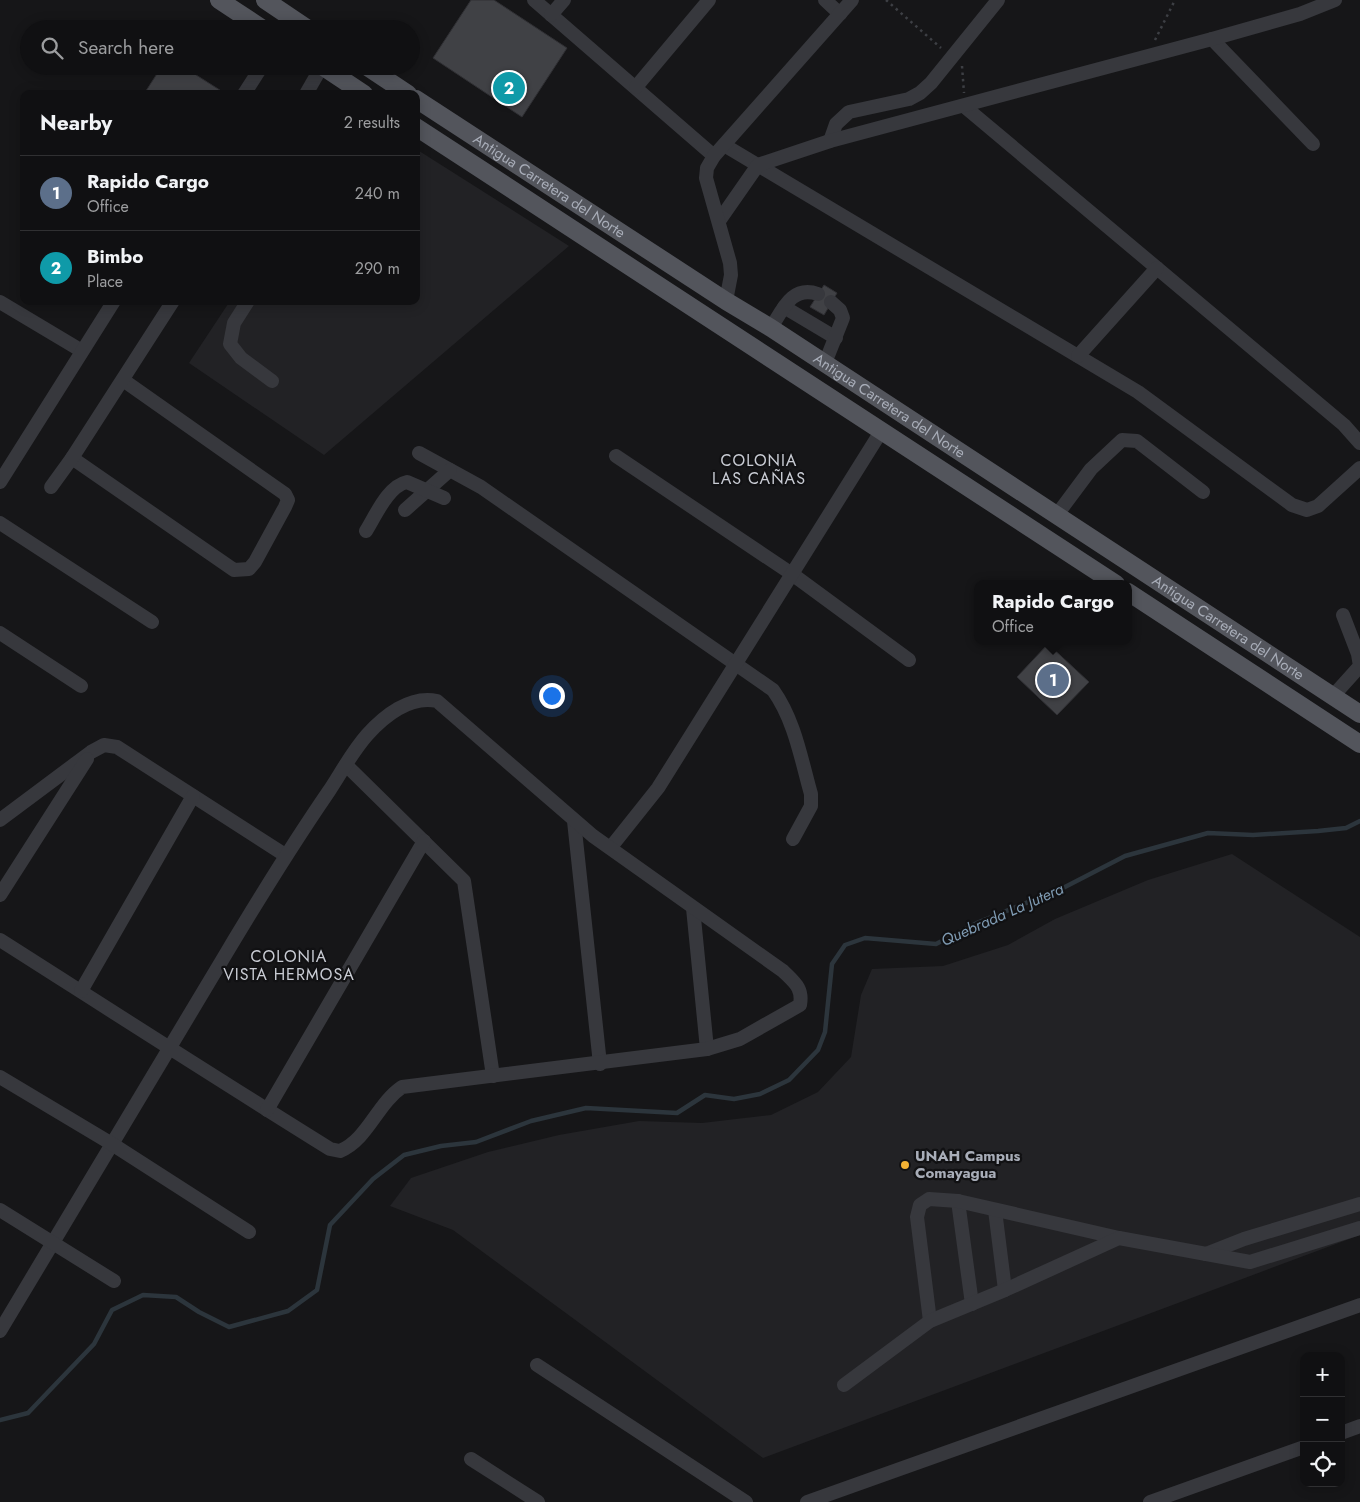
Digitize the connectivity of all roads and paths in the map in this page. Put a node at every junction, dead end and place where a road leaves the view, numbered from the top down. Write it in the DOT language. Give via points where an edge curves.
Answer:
graph roads {
  1 [pos="219,0"];
  2 [pos="265,0"];
  3 [pos="534,0"];
  4 [pos="564,0"];
  5 [pos="709,0"];
  6 [pos="825,0"];
  7 [pos="852,0"];
  8 [pos="886,0"];
  9 [pos="998,0"];
  10 [pos="1175,0"];
  11 [pos="1336,0"];
  12 [pos="1314,4"];
  13 [pos="840,14"];
  14 [pos="551,15"];
  15 [pos="249,20"];
  16 [pos="295,20"];
  17 [pos="1212,39"];
  18 [pos="951,57"];
  19 [pos="1146,57"];
  20 [pos="256,75"];
  21 [pos="317,75"];
  22 [pos="336,75"];
  23 [pos="380,75"];
  24 [pos="636,87"];
  25 [pos="247,90"];
  26 [pos="308,90"];
  27 [pos="358,90"];
  28 [pos="402,90"];
  29 [pos="420,102"];
  30 [pos="965,107"];
  31 [pos="420,130"];
  32 [pos="830,141"];
  33 [pos="1313,144"];
  34 [pos="724,145"];
  35 [pos="714,156"];
  36 [pos="758,165"];
  37 [pos="719,221"];
  38 [pos="1157,268"];
  39 [pos="818,294"];
  40 [pos="726,301"];
  41 [pos="0,302"];
  42 [pos="831,302"];
  43 [pos="111,305"];
  44 [pos="170,305"];
  45 [pos="245,305"];
  46 [pos="784,307"];
  47 [pos="770,328"];
  48 [pos="836,338"];
  49 [pos="82,351"];
  50 [pos="1078,356"];
  51 [pos="825,363"];
  52 [pos="123,380"];
  53 [pos="272,381"];
  54 [pos="882,430"];
  55 [pos="1360,442"];
  56 [pos="419,453"];
  57 [pos="616,456"];
  58 [pos="72,458"];
  59 [pos="1360,468"];
  60 [pos="450,470"];
  61 [pos="0,482"];
  62 [pos="51,487"];
  63 [pos="428,491"];
  64 [pos="1203,492"];
  65 [pos="444,498"];
  66 [pos="406,510"];
  67 [pos="1056,516"];
  68 [pos="0,523"];
  69 [pos="366,531"];
  70 [pos="792,574"];
  71 [pos="1110,580"];
  72 [pos="1132,595"];
  73 [pos="1343,615"];
  74 [pos="152,622"];
  75 [pos="0,633"];
  76 [pos="908,660"];
  77 [pos="737,664"];
  78 [pos="81,686"];
  79 [pos="1333,696"];
  80 [pos="1360,714"];
  81 [pos="1360,744"];
  82 [pos="91,752"];
  83 [pos="346,765"];
  84 [pos="193,796"];
  85 [pos="0,820"];
  86 [pos="574,820"];
  87 [pos="793,840"];
  88 [pos="424,841"];
  89 [pos="610,847"];
  90 [pos="285,855"];
  91 [pos="0,896"];
  92 [pos="693,908"];
  93 [pos="0,940"];
  94 [pos="81,992"];
  95 [pos="170,1048"];
  96 [pos="707,1049"];
  97 [pos="600,1064"];
  98 [pos="493,1076"];
  99 [pos="0,1077"];
  100 [pos="268,1110"];
  101 [pos="112,1144"];
  102 [pos="958,1201"];
  103 [pos="1360,1204"];
  104 [pos="0,1210"];
  105 [pos="995,1210"];
  106 [pos="1360,1228"];
  107 [pos="249,1232"];
  108 [pos="1119,1238"];
  109 [pos="53,1243"];
  110 [pos="1206,1255"];
  111 [pos="114,1281"];
  112 [pos="1006,1290"];
  113 [pos="972,1304"];
  114 [pos="1360,1305"];
  115 [pos="930,1321"];
  116 [pos="0,1331"];
  117 [pos="537,1365"];
  118 [pos="844,1385"];
  119 [pos="1360,1426"];
  120 [pos="1345,1432"];
  121 [pos="1300,1448"];
  122 [pos="471,1460"];
  123 [pos="538,1502"];
  124 [pos="746,1502"];
  125 [pos="807,1502"];
  126 [pos="1150,1502"];
  1 -- 15 [label="main road"];
  2 -- 16 [label="main road"];
  3 -- 14 [label="street"];
  4 -- 14 [label="street"];
  5 -- 24 [label="street"];
  6 -- 13 [label="street"];
  7 -- 13 [label="street"];
  8 -- 18 [label="path"];
  9 -- 18 [label="street"];
  10 -- 19 [label="path"];
  11 -- 12 [label="street"];
  12 -- 17 [label="street"];
  13 -- 34 [label="street"];
  14 -- 24 [label="street"];
  17 -- 19 [label="street"];
  17 -- 33 [label="street"];
  18 -- 30 [label="path" via="960,62 963,71"];
  18 -- 32 [label="street" via="931,83 909,99 849,112 836,124"];
  19 -- 30 [label="street"];
  20 -- 25 [label="street"];
  21 -- 26 [label="street"];
  22 -- 27 [label="main road"];
  23 -- 28 [label="main road"];
  24 -- 35 [label="street"];
  29 -- 40 [label="main road, Antigua Carretera del Norte"];
  30 -- 32 [label="street"];
  30 -- 38 [label="street"];
  31 -- 54 [label="main road, Antigua Carretera del Norte"];
  32 -- 36 [label="street"];
  34 -- 35 [label="street"];
  34 -- 36 [label="street"];
  35 -- 37 [label="street" via="706,178"];
  36 -- 37 [label="street"];
  36 -- 50 [label="street"];
  37 -- 40 [label="street" via="731,274"];
  38 -- 50 [label="street"];
  38 -- 55 [label="street" via="1344,424"];
  39 -- 46 [label="street" via="807,290 799,293"];
  40 -- 47 [label="main road, Antigua Carretera del Norte"];
  41 -- 49 [label="street"];
  42 -- 48 [label="street" via="843,318"];
  43 -- 49 [label="street"];
  44 -- 52 [label="street"];
  45 -- 53 [label="street" via="234,323 230,344 241,358"];
  46 -- 47 [label="street"];
  46 -- 48 [label="street"];
  47 -- 51 [label="main road, Antigua Carretera del Norte"];
  48 -- 51 [label="street"];
  49 -- 61 [label="street"];
  50 -- 59 [label="street" via="1138,392 1292,505 1307,510 1318,506"];
  51 -- 67 [label="main road, Antigua Carretera del Norte"];
  52 -- 58 [label="street"];
  52 -- 58 [label="street" via="285,494 288,500 285,507 250,569 234,570"];
  54 -- 70 [label="street"];
  54 -- 71 [label="main road, Antigua Carretera del Norte"];
  56 -- 60 [label="street"];
  57 -- 70 [label="street"];
  58 -- 62 [label="street"];
  60 -- 63 [label="street"];
  60 -- 77 [label="street" via="481,487"];
  63 -- 65 [label="street"];
  63 -- 66 [label="street"];
  63 -- 69 [label="street" via="408,482 402,483 388,496"];
  64 -- 67 [label="street" via="1137,441 1122,440 1091,469"];
  67 -- 79 [label="main road, Antigua Carretera del Norte"];
  68 -- 74 [label="street"];
  70 -- 76 [label="street"];
  70 -- 77 [label="street"];
  72 -- 81 [label="main road, Antigua Carretera del Norte"];
  73 -- 79 [label="street" via="1360,666"];
  75 -- 78 [label="street"];
  77 -- 87 [label="street" via="773,690 784,704 791,723 811,794 811,806"];
  77 -- 89 [label="street" via="658,788"];
  79 -- 80 [label="main road, Antigua Carretera del Norte"];
  82 -- 84 [label="street" via="104,745 117,747"];
  82 -- 85 [label="street"];
  82 -- 91 [label="street"];
  83 -- 86 [label="street" via="366,736 387,717 407,703 424,698 437,701"];
  83 -- 88 [label="street"];
  83 -- 90 [label="street"];
  84 -- 90 [label="street"];
  84 -- 94 [label="street"];
  86 -- 89 [label="street"];
  86 -- 97 [label="street"];
  88 -- 98 [label="street" via="464,882"];
  88 -- 100 [label="street"];
  89 -- 92 [label="street"];
  90 -- 95 [label="street"];
  92 -- 96 [label="street"];
  92 -- 96 [label="street" via="783,971 799,986 802,994 800,1006 740,1039"];
  93 -- 94 [label="street"];
  94 -- 95 [label="street"];
  95 -- 100 [label="street"];
  95 -- 101 [label="street"];
  96 -- 97 [label="street"];
  97 -- 98 [label="street"];
  98 -- 100 [label="street" via="402,1087 392,1094 357,1140 340,1151 330,1149"];
  99 -- 101 [label="street"];
  101 -- 107 [label="street"];
  101 -- 109 [label="street"];
  102 -- 105 [label="street"];
  102 -- 113 [label="street"];
  102 -- 115 [label="street" via="929,1199 917,1210"];
  103 -- 110 [label="street" via="1244,1239"];
  104 -- 109 [label="street"];
  105 -- 108 [label="street"];
  105 -- 112 [label="street"];
  106 -- 110 [label="street" via="1250,1262"];
  108 -- 110 [label="street"];
  108 -- 112 [label="street"];
  109 -- 111 [label="street"];
  109 -- 116 [label="street"];
  112 -- 113 [label="street"];
  113 -- 115 [label="street"];
  114 -- 125 [label="street"];
  115 -- 118 [label="street"];
  117 -- 124 [label="street"];
  119 -- 120 [label="street"];
  121 -- 126 [label="street"];
  122 -- 123 [label="street"];
}
